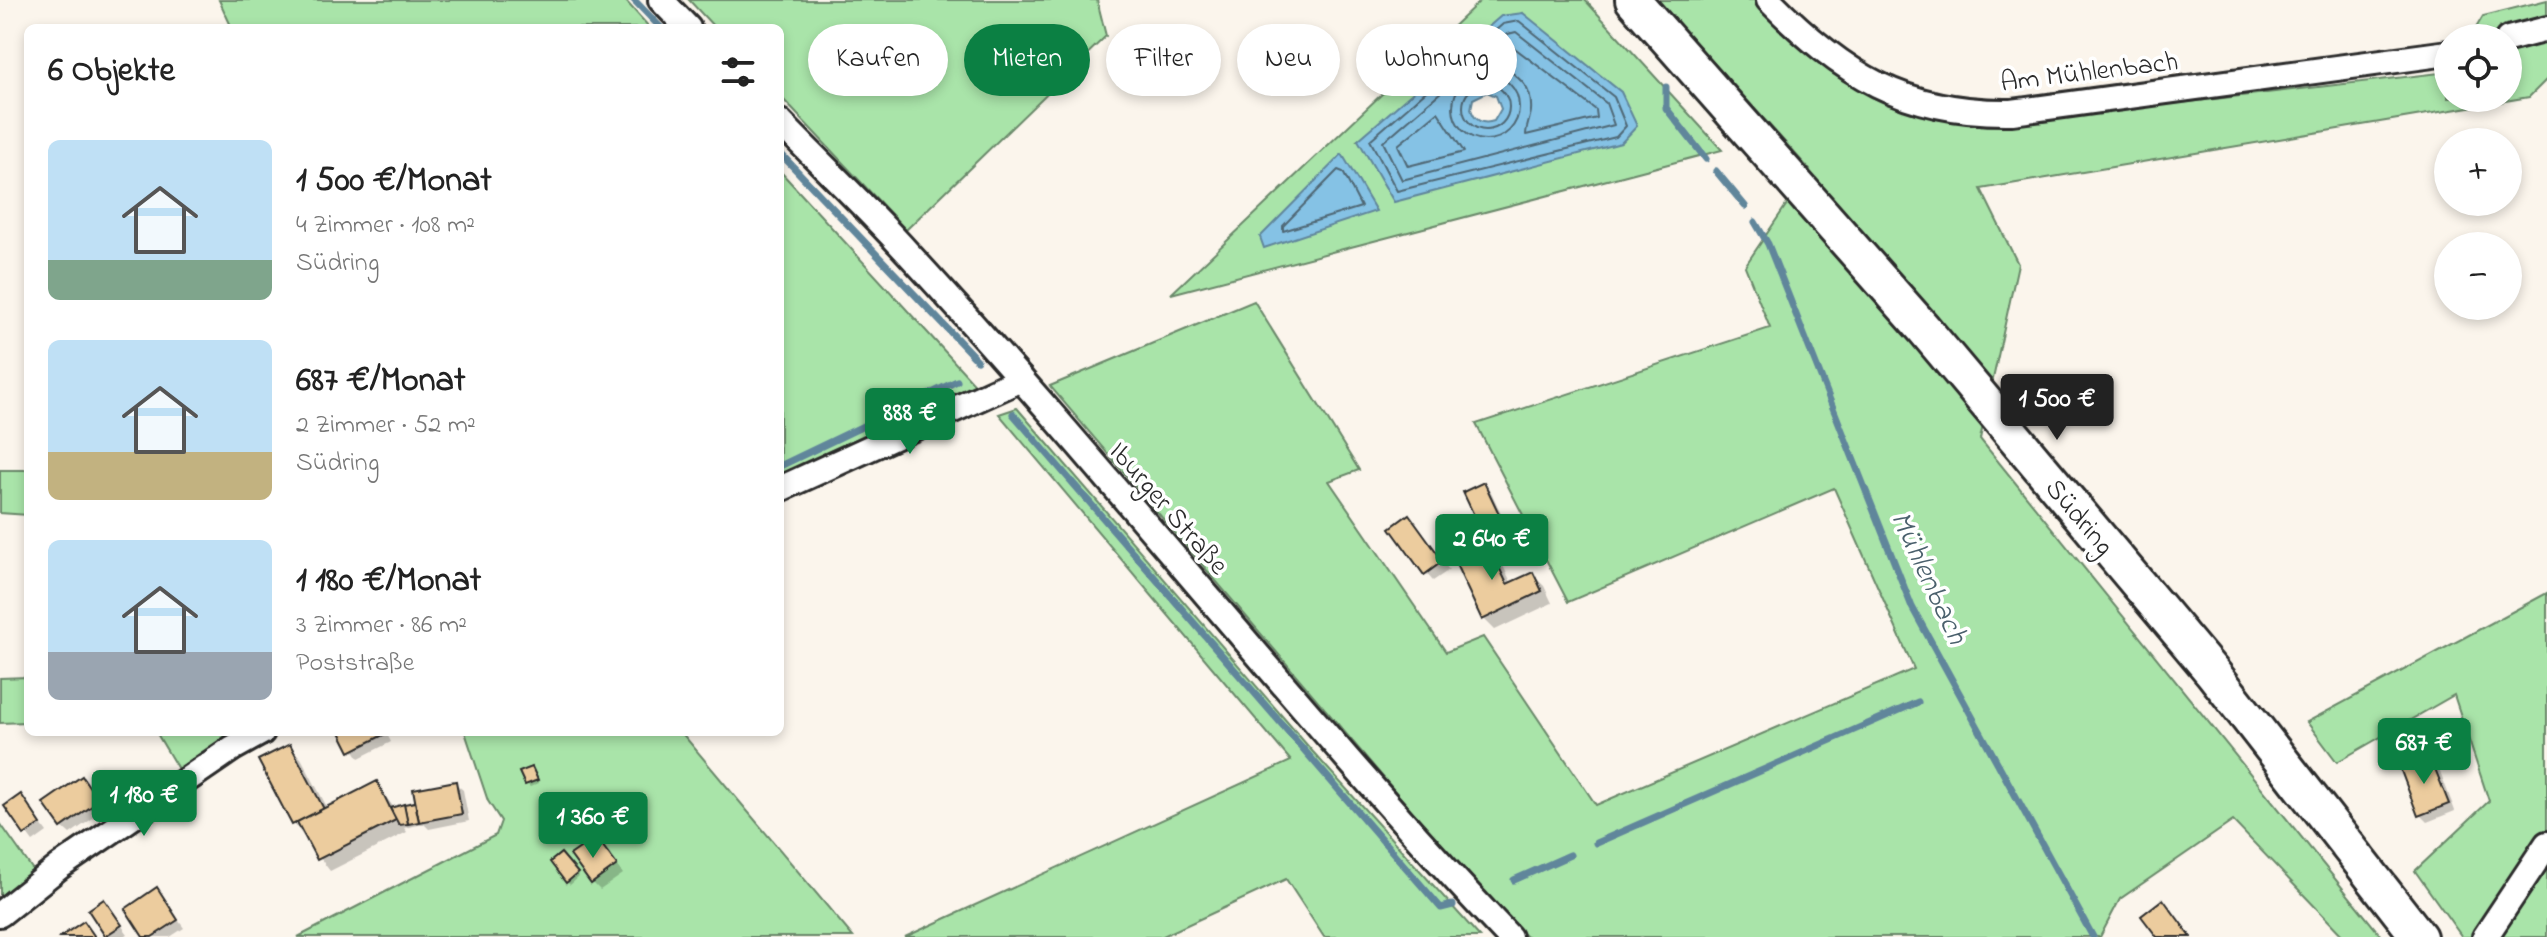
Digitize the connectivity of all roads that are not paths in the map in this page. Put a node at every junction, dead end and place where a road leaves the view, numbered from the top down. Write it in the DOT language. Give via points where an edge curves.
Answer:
graph roads {
  1 [pos="661,0"];
  2 [pos="1633,0"];
  3 [pos="1769,0"];
  4 [pos="684,24"];
  5 [pos="2547,29"];
  6 [pos="2522,35"];
  7 [pos="2434,55"];
  8 [pos="784,126"];
  9 [pos="1021,379"];
  10 [pos="784,487"];
  11 [pos="230,740"];
  12 [pos="2547,844"];
  13 [pos="0,914"];
  14 [pos="2486,936"];
  15 [pos="1509,937"];
  16 [pos="2419,937"];
  1 -- 4 [label="street"];
  2 -- 16 [label="main road, Südring" via="1924,329 2163,614"];
  3 -- 7 [label="street, Am Mühlenbach" via="1843,66 1932,107 1978,113"];
  5 -- 6 [label="street"];
  8 -- 9 [label="street, Iburger Straße"];
  9 -- 10 [label="street"];
  9 -- 15 [label="street, Iburger Straße" via="1420,843"];
  11 -- 13 [label="street"];
  12 -- 14 [label="street"];
}
